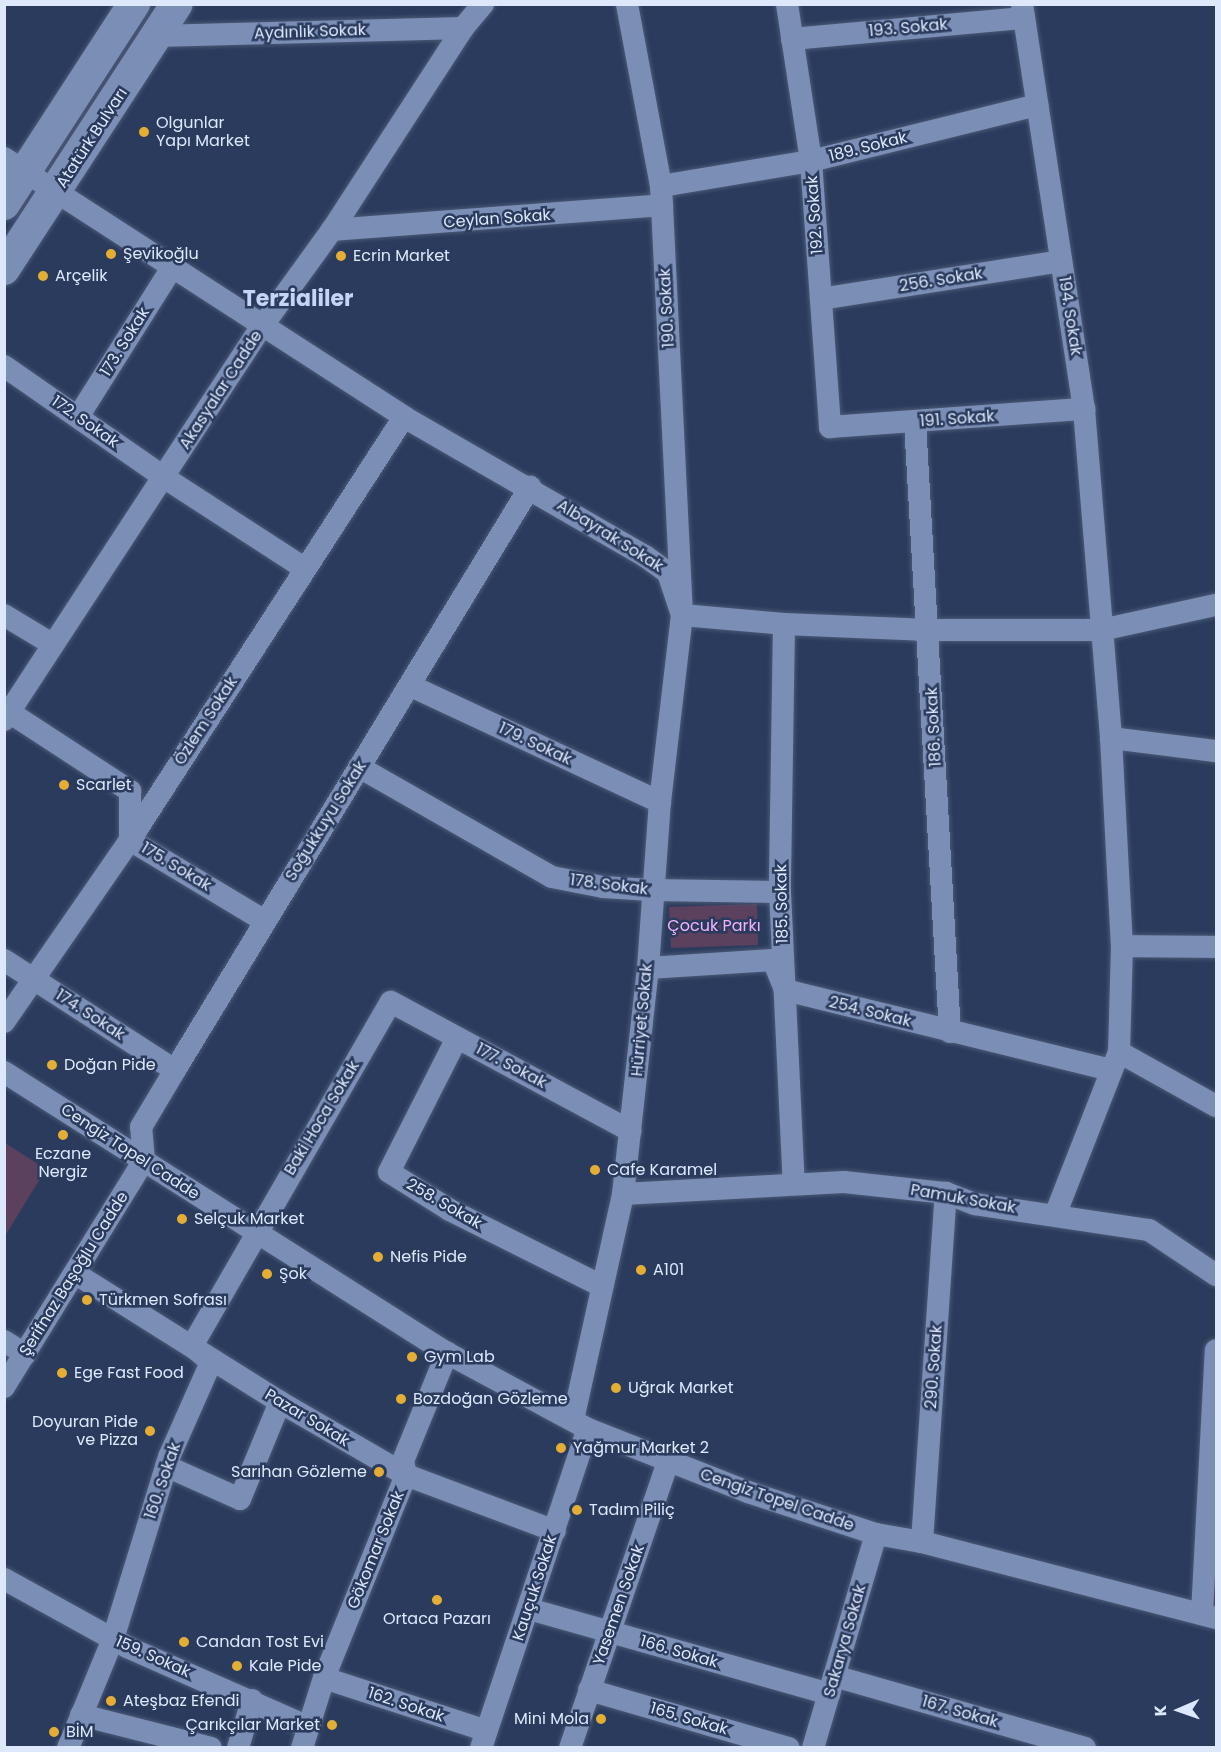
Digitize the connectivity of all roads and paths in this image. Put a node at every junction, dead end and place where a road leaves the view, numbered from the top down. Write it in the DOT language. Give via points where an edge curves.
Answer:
graph roads {
  1 [pos="134,4"];
  2 [pos="177,4"];
  3 [pos="483,4"];
  4 [pos="627,4"];
  5 [pos="787,4"];
  6 [pos="1023,11"];
  7 [pos="462,28"];
  8 [pos="157,36"];
  9 [pos="792,39"];
  10 [pos="1037,105"];
  11 [pos="811,161"];
  12 [pos="15,165"];
  13 [pos="58,191"];
  14 [pos="662,195"];
  15 [pos="4,204"];
  16 [pos="332,230"];
  17 [pos="1061,261"];
  18 [pos="173,266"];
  19 [pos="4,269"];
  20 [pos="821,299"];
  21 [pos="261,328"];
  22 [pos="4,366"];
  23 [pos="1084,409"];
  24 [pos="78,417"];
  25 [pos="404,417"];
  26 [pos="915,422"];
  27 [pos="830,427"];
  28 [pos="165,478"];
  29 [pos="530,487"];
  30 [pos="304,568"];
  31 [pos="1216,605"];
  32 [pos="4,615"];
  33 [pos="682,615"];
  34 [pos="784,624"];
  35 [pos="928,630"];
  36 [pos="1101,630"];
  37 [pos="52,644"];
  38 [pos="411,686"];
  39 [pos="7,716"];
  40 [pos="1111,738"];
  41 [pos="1216,751"];
  42 [pos="359,767"];
  43 [pos="660,802"];
  44 [pos="130,840"];
  45 [pos="651,890"];
  46 [pos="780,892"];
  47 [pos="263,920"];
  48 [pos="1122,946"];
  49 [pos="1216,947"];
  50 [pos="4,960"];
  51 [pos="648,968"];
  52 [pos="34,979"];
  53 [pos="784,990"];
  54 [pos="391,1002"];
  55 [pos="4,1022"];
  56 [pos="950,1032"];
  57 [pos="457,1038"];
  58 [pos="1115,1061"];
  59 [pos="175,1070"];
  60 [pos="4,1072"];
  61 [pos="1216,1106"];
  62 [pos="631,1131"];
  63 [pos="144,1160"];
  64 [pos="794,1184"];
  65 [pos="945,1193"];
  66 [pos="623,1194"];
  67 [pos="1056,1213"];
  68 [pos="254,1233"];
  69 [pos="76,1274"];
  70 [pos="1216,1275"];
  71 [pos="602,1286"];
  72 [pos="4,1341"];
  73 [pos="192,1346"];
  74 [pos="1216,1350"];
  75 [pos="447,1353"];
  76 [pos="25,1354"];
  77 [pos="4,1387"];
  78 [pos="280,1402"];
  79 [pos="580,1424"];
  80 [pos="668,1462"];
  81 [pos="166,1466"];
  82 [pos="406,1475"];
  83 [pos="555,1530"];
  84 [pos="876,1534"];
  85 [pos="922,1542"];
  86 [pos="4,1579"];
  87 [pos="529,1610"];
  88 [pos="1209,1616"];
  89 [pos="609,1632"];
  90 [pos="113,1639"];
  91 [pos="324,1678"];
  92 [pos="832,1685"];
  93 [pos="590,1690"];
  94 [pos="252,1700"];
  95 [pos="81,1715"];
  96 [pos="304,1737"];
  97 [pos="484,1739"];
  98 [pos="68,1748"];
  99 [pos="211,1748"];
  100 [pos="238,1748"];
  101 [pos="570,1748"];
  102 [pos="789,1748"];
  103 [pos="813,1748"];
  104 [pos="1085,1748"];
  1 -- 12 [label="main road"];
  2 -- 8 [label="main road, Atatürk Bulvarı"];
  3 -- 7 [label="street, Akasyalar Cadde"];
  4 -- 14 [label="street, 190. Sokak"];
  5 -- 9 [label="street, 192. Sokak"];
  6 -- 9 [label="street, 193. Sokak"];
  6 -- 10 [label="street, 194. Sokak"];
  7 -- 8 [label="street, Aydınlık Sokak"];
  7 -- 16 [label="street, Akasyalar Cadde"];
  8 -- 13 [label="main road, Atatürk Bulvarı"];
  9 -- 11 [label="street, 192. Sokak"];
  10 -- 11 [label="street, 189. Sokak"];
  10 -- 17 [label="street, 194. Sokak"];
  11 -- 14 [label="street, 189. Sokak"];
  11 -- 20 [label="street, 192. Sokak"];
  12 -- 13 [label="street, Albayrak Sokak"];
  12 -- 15 [label="main road"];
  13 -- 18 [label="street, Albayrak Sokak"];
  13 -- 19 [label="main road, Atatürk Bulvarı"];
  14 -- 16 [label="street, Ceylan Sokak"];
  14 -- 33 [label="street, 190. Sokak"];
  16 -- 21 [label="street, Akasyalar Cadde"];
  17 -- 20 [label="street, 256. Sokak"];
  17 -- 23 [label="street, 194. Sokak"];
  18 -- 21 [label="street, Albayrak Sokak"];
  18 -- 24 [label="street, 173. Sokak"];
  20 -- 27 [label="street, 192. Sokak"];
  21 -- 25 [label="street, Albayrak Sokak"];
  21 -- 28 [label="street, Akasyalar Cadde"];
  22 -- 24 [label="street, 172. Sokak"];
  23 -- 26 [label="street, 191. Sokak"];
  23 -- 36 [label="street, 194. Sokak"];
  24 -- 28 [label="street, 172. Sokak"];
  25 -- 29 [label="street, Albayrak Sokak"];
  25 -- 30 [label="street, Özlem Sokak"];
  26 -- 27 [label="street, 191. Sokak"];
  26 -- 35 [label="street, 186. Sokak"];
  28 -- 30 [label="street, 172. Sokak"];
  28 -- 37 [label="street, Akasyalar Cadde"];
  29 -- 33 [label="street, Albayrak Sokak" via="668,573"];
  29 -- 38 [label="street, Soğukkuyu Sokak"];
  30 -- 44 [label="street, Özlem Sokak"];
  31 -- 36 [label="street"];
  32 -- 37 [label="street"];
  33 -- 34 [label="street"];
  33 -- 43 [label="street, Hürriyet Sokak"];
  34 -- 35 [label="street"];
  34 -- 46 [label="street, 185. Sokak"];
  35 -- 36 [label="street"];
  35 -- 56 [label="street, 186. Sokak"];
  36 -- 40 [label="street, 194. Sokak"];
  37 -- 39 [label="street, Akasyalar Cadde"];
  38 -- 42 [label="street, Soğukkuyu Sokak"];
  38 -- 43 [label="street, 179. Sokak"];
  39 -- 44 [label="street, 175. Sokak" via="130,791"];
  40 -- 41 [label="street"];
  40 -- 48 [label="street, 194. Sokak"];
  42 -- 45 [label="street, 178. Sokak" via="552,877 603,887"];
  42 -- 47 [label="street, Soğukkuyu Sokak"];
  43 -- 45 [label="street, Hürriyet Sokak"];
  44 -- 47 [label="street, 175. Sokak"];
  44 -- 52 [label="street, Özlem Sokak"];
  45 -- 46 [label="street, 178. Sokak"];
  45 -- 51 [label="street, Hürriyet Sokak"];
  46 -- 53 [label="street, 185. Sokak"];
  47 -- 59 [label="street, Soğukkuyu Sokak"];
  48 -- 49 [label="street"];
  48 -- 58 [label="street, 194. Sokak"];
  50 -- 52 [label="street, 174. Sokak"];
  51 -- 53 [label="street" via="773,960"];
  51 -- 62 [label="street, Hürriyet Sokak"];
  52 -- 55 [label="street, Özlem Sokak"];
  52 -- 59 [label="street, 174. Sokak"];
  53 -- 56 [label="street, 254. Sokak"];
  53 -- 64 [label="street, 185. Sokak"];
  54 -- 57 [label="street, 177. Sokak"];
  54 -- 68 [label="street, Baki Hoca Sokak"];
  56 -- 58 [label="street, 254. Sokak"];
  57 -- 62 [label="street, 177. Sokak"];
  57 -- 71 [label="street, 258. Sokak" via="389,1172 450,1210"];
  58 -- 61 [label="street, 254. Sokak"];
  58 -- 67 [label="street, 194. Sokak"];
  59 -- 63 [label="street, Soğukkuyu Sokak" via="141,1127"];
  60 -- 63 [label="street, Cengiz Topel Cadde"];
  62 -- 66 [label="street, Hürriyet Sokak"];
  63 -- 68 [label="street, Cengiz Topel Cadde"];
  63 -- 69 [label="street, Şerifnaz Başoğlu Cadde"];
  64 -- 65 [label="street, Pamuk Sokak" via="844,1182"];
  64 -- 66 [label="street, Pamuk Sokak"];
  65 -- 67 [label="street, Pamuk Sokak" via="975,1204"];
  65 -- 85 [label="street, 290. Sokak"];
  66 -- 71 [label="street, Hürriyet Sokak"];
  67 -- 70 [label="street, Pamuk Sokak" via="1149,1230"];
  68 -- 73 [label="street"];
  68 -- 75 [label="street, Cengiz Topel Cadde"];
  69 -- 73 [label="street, Pazar Sokak"];
  69 -- 76 [label="street, Şerifnaz Başoğlu Cadde"];
  71 -- 79 [label="street, Hürriyet Sokak"];
  72 -- 76 [label="street"];
  73 -- 78 [label="street, Pazar Sokak"];
  73 -- 81 [label="street, 160. Sokak" via="212,1362"];
  74 -- 88 [label="street"];
  75 -- 79 [label="street, Cengiz Topel Cadde"];
  75 -- 82 [label="street, Gökomar Sokak" via="403,1461"];
  76 -- 77 [label="street, Şerifnaz Başoğlu Cadde"];
  78 -- 81 [label="street" via="240,1499"];
  78 -- 82 [label="street, Pazar Sokak"];
  79 -- 80 [label="street, Cengiz Topel Cadde"];
  79 -- 83 [label="street, Kauçuk Sokak"];
  80 -- 84 [label="street, Cengiz Topel Cadde"];
  80 -- 89 [label="street, Yasemen Sokak"];
  81 -- 90 [label="street, 160. Sokak"];
  82 -- 83 [label="street, Pazar Sokak"];
  82 -- 91 [label="street, Gökomar Sokak"];
  83 -- 87 [label="street, Kauçuk Sokak"];
  84 -- 85 [label="street, Cengiz Topel Cadde"];
  84 -- 92 [label="street, Sakarya Sokak"];
  85 -- 88 [label="street, Cengiz Topel Cadde"];
  86 -- 90 [label="street, 159. Sokak"];
  87 -- 89 [label="street, 166. Sokak"];
  87 -- 97 [label="street, Kauçuk Sokak"];
  89 -- 92 [label="street, 166. Sokak"];
  89 -- 93 [label="street, Yasemen Sokak"];
  90 -- 94 [label="street, 159. Sokak"];
  90 -- 95 [label="street, 160. Sokak"];
  91 -- 96 [label="street, Gökomar Sokak"];
  91 -- 97 [label="street, 162. Sokak"];
  92 -- 103 [label="street, Sakarya Sokak"];
  92 -- 104 [label="street, 167. Sokak"];
  93 -- 101 [label="street, Yasemen Sokak"];
  93 -- 102 [label="street, 165. Sokak"];
  94 -- 96 [label="street, 159. Sokak"];
  94 -- 100 [label="street"];
  95 -- 98 [label="street, 160. Sokak"];
  95 -- 99 [label="street"];
}
